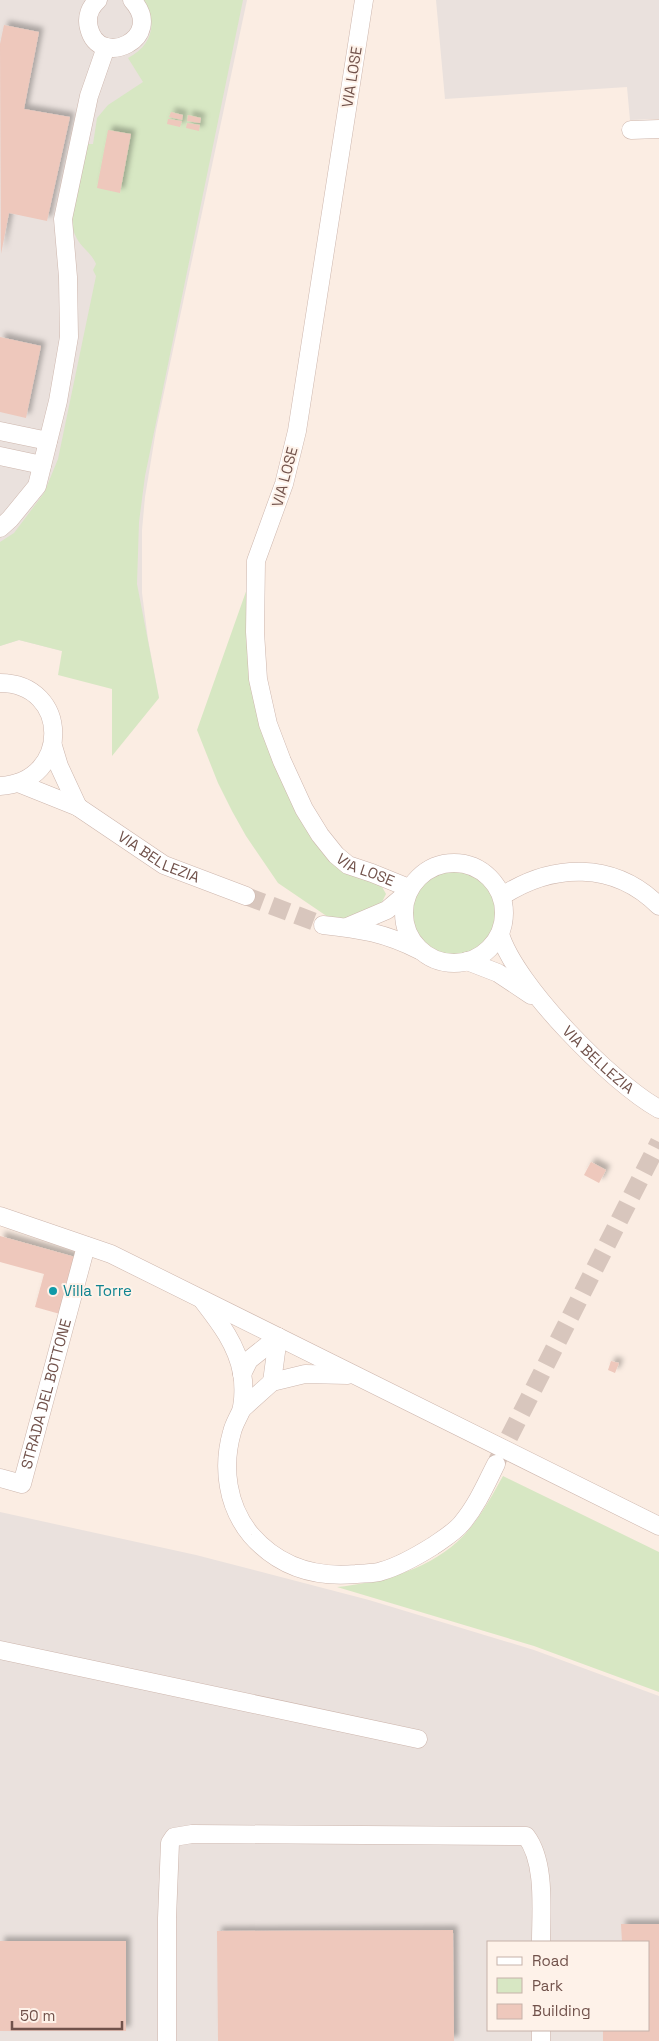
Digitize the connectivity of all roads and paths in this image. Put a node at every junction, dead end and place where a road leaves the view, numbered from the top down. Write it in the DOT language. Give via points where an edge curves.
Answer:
graph roads {
  1 [pos="132,0"];
  2 [pos="364,0"];
  3 [pos="93,1"];
  4 [pos="106,47"];
  5 [pos="659,129"];
  6 [pos="631,130"];
  7 [pos="0,431"];
  8 [pos="48,441"];
  9 [pos="0,456"];
  10 [pos="42,465"];
  11 [pos="0,528"];
  12 [pos="0,682"];
  13 [pos="53,746"];
  14 [pos="18,783"];
  15 [pos="0,786"];
  16 [pos="78,807"];
  17 [pos="408,891"];
  18 [pos="246,896"];
  19 [pos="502,896"];
  20 [pos="659,906"];
  21 [pos="323,925"];
  22 [pos="347,927"];
  23 [pos="500,934"];
  24 [pos="419,950"];
  25 [pos="467,961"];
  26 [pos="544,1004"];
  27 [pos="659,1108"];
  28 [pos="0,1216"];
  29 [pos="86,1246"];
  30 [pos="201,1298"];
  31 [pos="278,1337"];
  32 [pos="242,1374"];
  33 [pos="356,1375"];
  34 [pos="272,1382"];
  35 [pos="242,1408"];
  36 [pos="496,1464"];
  37 [pos="0,1478"];
  38 [pos="659,1526"];
  39 [pos="0,1650"];
  40 [pos="418,1739"];
  41 [pos="541,1941"];
  42 [pos="167,2041"];
  1 -- 4 [label="street" via="141,14 136,38 122,47"];
  2 -- 17 [label="street, VIA LOSE" via="297,431 284,484 256,561 255,632 258,680 268,724 304,809 336,855 348,865 386,878"];
  3 -- 4 [label="street" via="88,18 90,32"];
  4 -- 8 [label="street" via="88,96 63,219 69,337"];
  5 -- 6 [label="street"];
  7 -- 8 [label="street"];
  8 -- 10 [label="street"];
  9 -- 10 [label="street"];
  10 -- 11 [label="street" via="37,486"];
  12 -- 13 [label="street" via="27,688 40,699 50,713 54,729"];
  13 -- 14 [label="street" via="40,770 30,779"];
  13 -- 16 [label="street"];
  14 -- 15 [label="street"];
  14 -- 16 [label="street, VIA BELLEZIA"];
  16 -- 18 [label="street, VIA BELLEZIA" via="164,865"];
  17 -- 19 [label="street, VIA BELLEZIA" via="419,876 438,864 450,862 480,870"];
  17 -- 22 [label="street, VIA BELLEZIA" via="387,910"];
  17 -- 24 [label="street" via="403,918 406,931"];
  19 -- 20 [label="street" via="532,880 566,871 582,872 614,877 650,897"];
  19 -- 23 [label="street, VIA BELLEZIA" via="504,915"];
  21 -- 22 [label="street, VIA BELLEZIA"];
  22 -- 24 [label="street, VIA BELLEZIA" via="394,938"];
  23 -- 25 [label="street, VIA BELLEZIA" via="484,954"];
  23 -- 26 [label="street, VIA BELLEZIA" via="512,963"];
  24 -- 25 [label="street, VIA BELLEZIA" via="433,959 453,964"];
  25 -- 26 [label="street, VIA BELLEZIA" via="498,973"];
  26 -- 27 [label="street, VIA BELLEZIA" via="607,1071"];
  28 -- 29 [label="street"];
  29 -- 30 [label="street" via="111,1254"];
  29 -- 37 [label="street, STRADA DEL BOTTONE" via="22,1484"];
  30 -- 31 [label="street"];
  30 -- 32 [label="street" via="225,1330 237,1354"];
  31 -- 32 [label="street" via="249,1360"];
  31 -- 33 [label="street"];
  31 -- 34 [label="street"];
  32 -- 35 [label="street"];
  33 -- 34 [label="street" via="305,1374"];
  33 -- 38 [label="street"];
  34 -- 35 [label="street"];
  35 -- 36 [label="street" via="232,1430 227,1458 228,1485 236,1510 250,1534 269,1553 287,1565 308,1572 344,1575 381,1572 420,1554 462,1524 482,1495"];
  39 -- 40 [label="street"];
  41 -- 42 [label="street" via="542,1893 537,1857 526,1836 192,1834 174,1837 170,1843 167,1918"];
}
